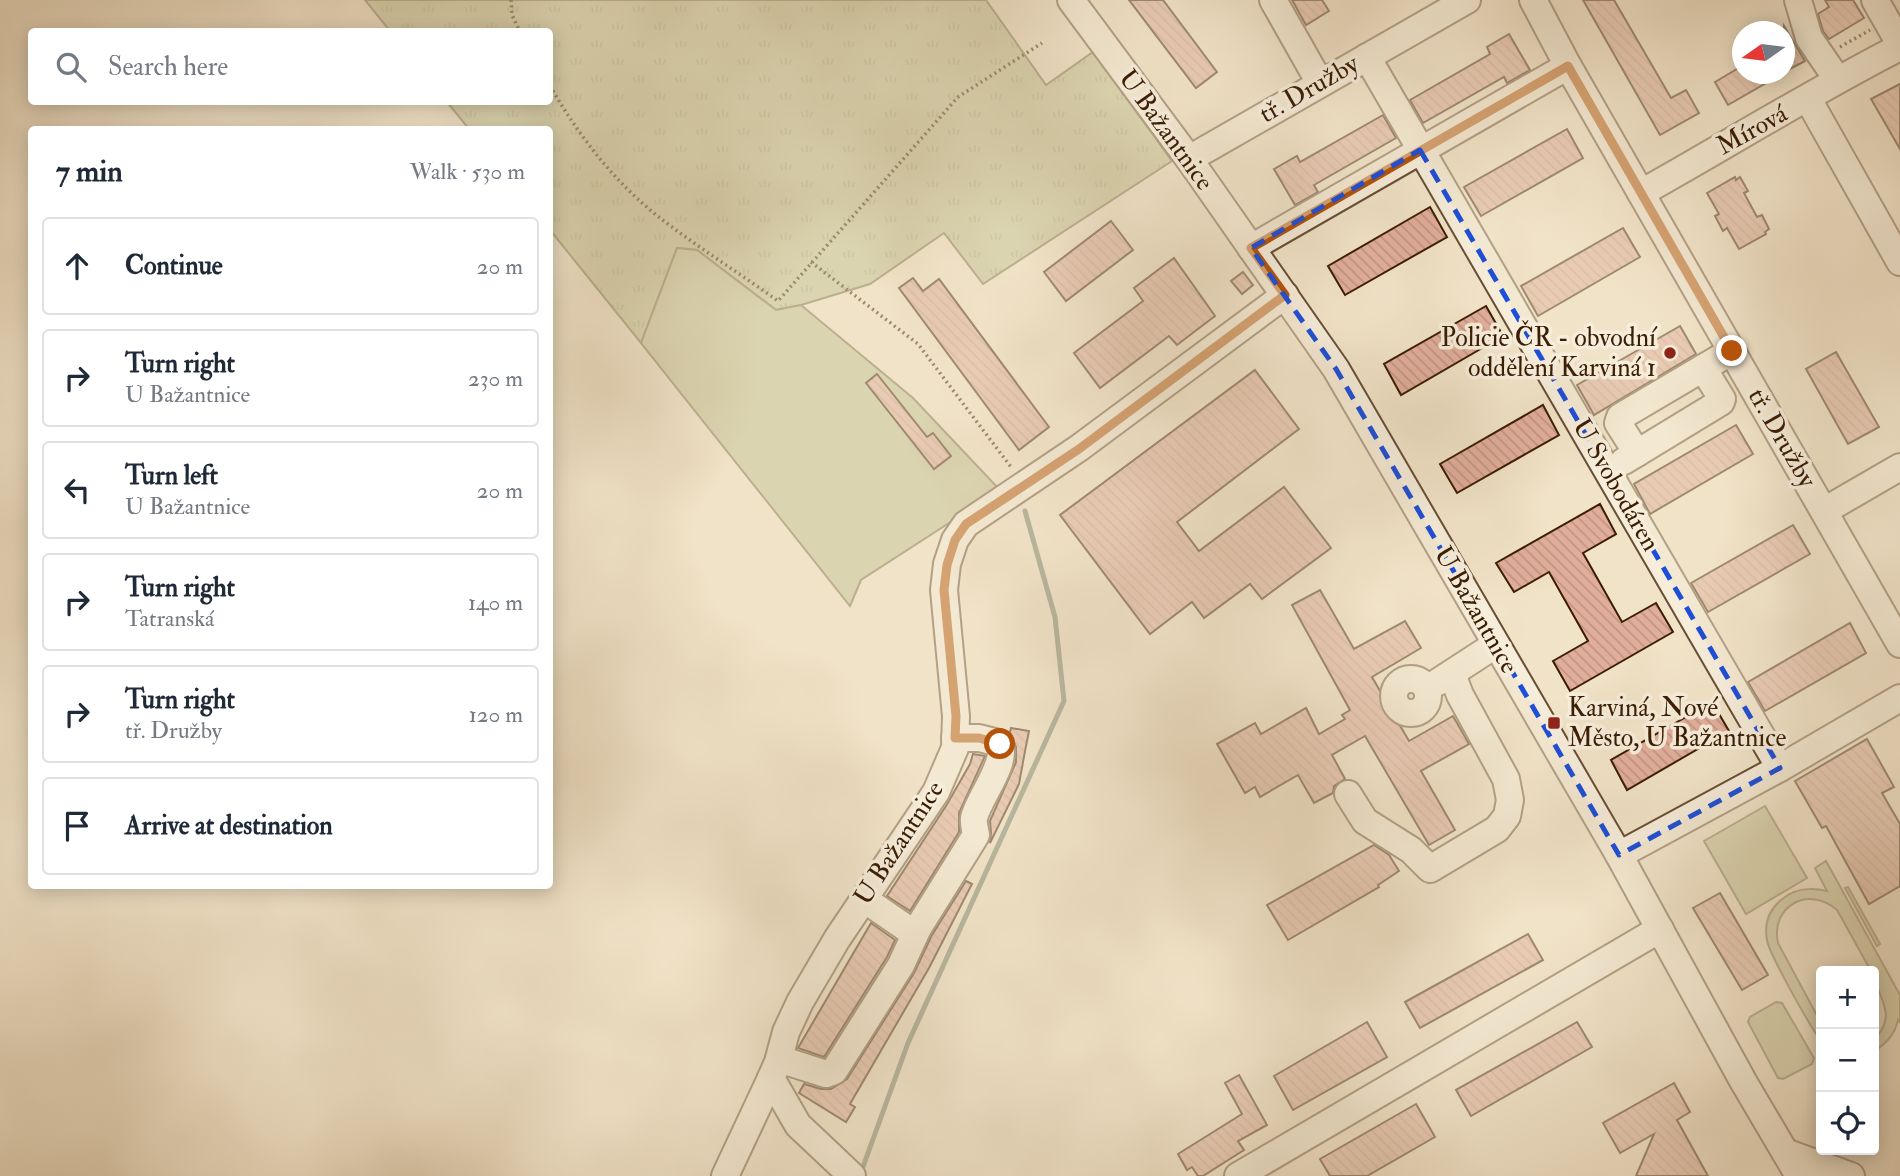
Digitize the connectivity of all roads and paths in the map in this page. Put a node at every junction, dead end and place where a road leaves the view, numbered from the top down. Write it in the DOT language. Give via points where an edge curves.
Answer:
graph roads {
  1 [pos="512,0"];
  2 [pos="1071,0"];
  3 [pos="1273,0"];
  4 [pos="1467,0"];
  5 [pos="1533,0"];
  6 [pos="1797,0"];
  7 [pos="1875,0"];
  8 [pos="1424,10"];
  9 [pos="518,28"];
  10 [pos="1874,28"];
  11 [pos="1042,43"];
  12 [pos="1900,46"];
  13 [pos="1367,57"];
  14 [pos="1822,57"];
  15 [pos="1568,66"];
  16 [pos="1837,79"];
  17 [pos="1320,83"];
  18 [pos="553,91"];
  19 [pos="1808,99"];
  20 [pos="1420,150"];
  21 [pos="1189,159"];
  22 [pos="1641,193"];
  23 [pos="1251,248"];
  24 [pos="811,262"];
  25 [pos="1900,262"];
  26 [pos="1285,295"];
  27 [pos="1732,351"];
  28 [pos="1703,368"];
  29 [pos="1637,453"];
  30 [pos="1900,467"];
  31 [pos="1607,471"];
  32 [pos="1025,486"];
  33 [pos="1824,511"];
  34 [pos="1900,643"];
  35 [pos="1496,645"];
  36 [pos="1452,674"];
  37 [pos="1427,688"];
  38 [pos="1900,698"];
  39 [pos="955,738"];
  40 [pos="1780,768"];
  41 [pos="1348,794"];
  42 [pos="1619,855"];
  43 [pos="864,899"];
  44 [pos="918,928"];
  45 [pos="1660,929"];
  46 [pos="775,1069"];
  47 [pos="1785,1152"];
  48 [pos="851,1175"];
  49 [pos="725,1176"];
  50 [pos="1238,1176"];
  51 [pos="1799,1176"];
  52 [pos="1851,1176"];
  1 -- 9 [label="path"];
  2 -- 21 [label="street, U Bažantnice"];
  3 -- 17 [label="street"];
  4 -- 8 [label="street, tř. Družby"];
  5 -- 15 [label="street, tř. Družby"];
  6 -- 14 [label="street" via="1809,38"];
  7 -- 12 [label="street"];
  8 -- 13 [label="street, tř. Družby"];
  10 -- 14 [label="path"];
  11 -- 24 [label="path" via="958,97"];
  12 -- 16 [label="street, Mírová"];
  13 -- 17 [label="street, tř. Družby"];
  13 -- 20 [label="street, U Svobodáren"];
  14 -- 16 [label="street"];
  15 -- 20 [label="street"];
  15 -- 22 [label="street, tř. Družby"];
  16 -- 19 [label="street, Mírová"];
  17 -- 21 [label="street, tř. Družby"];
  18 -- 24 [label="path" via="575,129 654,213 778,301"];
  19 -- 22 [label="street, Mírová"];
  19 -- 25 [label="street"];
  20 -- 23 [label="street"];
  20 -- 31 [label="street, U Svobodáren"];
  21 -- 23 [label="street, U Bažantnice"];
  22 -- 27 [label="street, tř. Družby"];
  23 -- 26 [label="street, U Bažantnice"];
  24 -- 32 [label="path" via="918,344"];
  26 -- 32 [label="street, U Bažantnice"];
  26 -- 35 [label="street, U Bažantnice" via="1336,369"];
  27 -- 28 [label="street"];
  27 -- 33 [label="street, tř. Družby"];
  28 -- 29 [label="street" via="1721,402"];
  28 -- 29 [label="street" via="1617,420"];
  29 -- 31 [label="street"];
  30 -- 33 [label="street, tř. Družby"];
  31 -- 40 [label="street, U Svobodáren"];
  32 -- 39 [label="street, U Bažantnice" via="966,524 947,565 944,590"];
  33 -- 34 [label="street, tř. Družby"];
  35 -- 36 [label="street"];
  35 -- 42 [label="street, U Bažantnice"];
  36 -- 37 [label="street"];
  36 -- 41 [label="street" via="1506,779 1510,800 1507,816 1497,829 1430,869 1411,850 1365,821"];
  38 -- 40 [label="street"];
  39 -- 43 [label="street, U Bažantnice" via="936,792"];
  39 -- 44 [label="street" via="999,743 999,764 973,821 975,835"];
  40 -- 42 [label="street"];
  42 -- 45 [label="street, U Bažantnice"];
  43 -- 44 [label="street" via="909,930"];
  43 -- 46 [label="street, U Bažantnice" via="800,1002"];
  44 -- 46 [label="street" via="901,965 834,1071"];
  45 -- 47 [label="street, U Bažantnice"];
  45 -- 50 [label="street"];
  46 -- 48 [label="street" via="798,1125"];
  46 -- 49 [label="street, U Bažantnice"];
  47 -- 51 [label="street, U Bažantnice"];
  47 -- 52 [label="street"];
}
